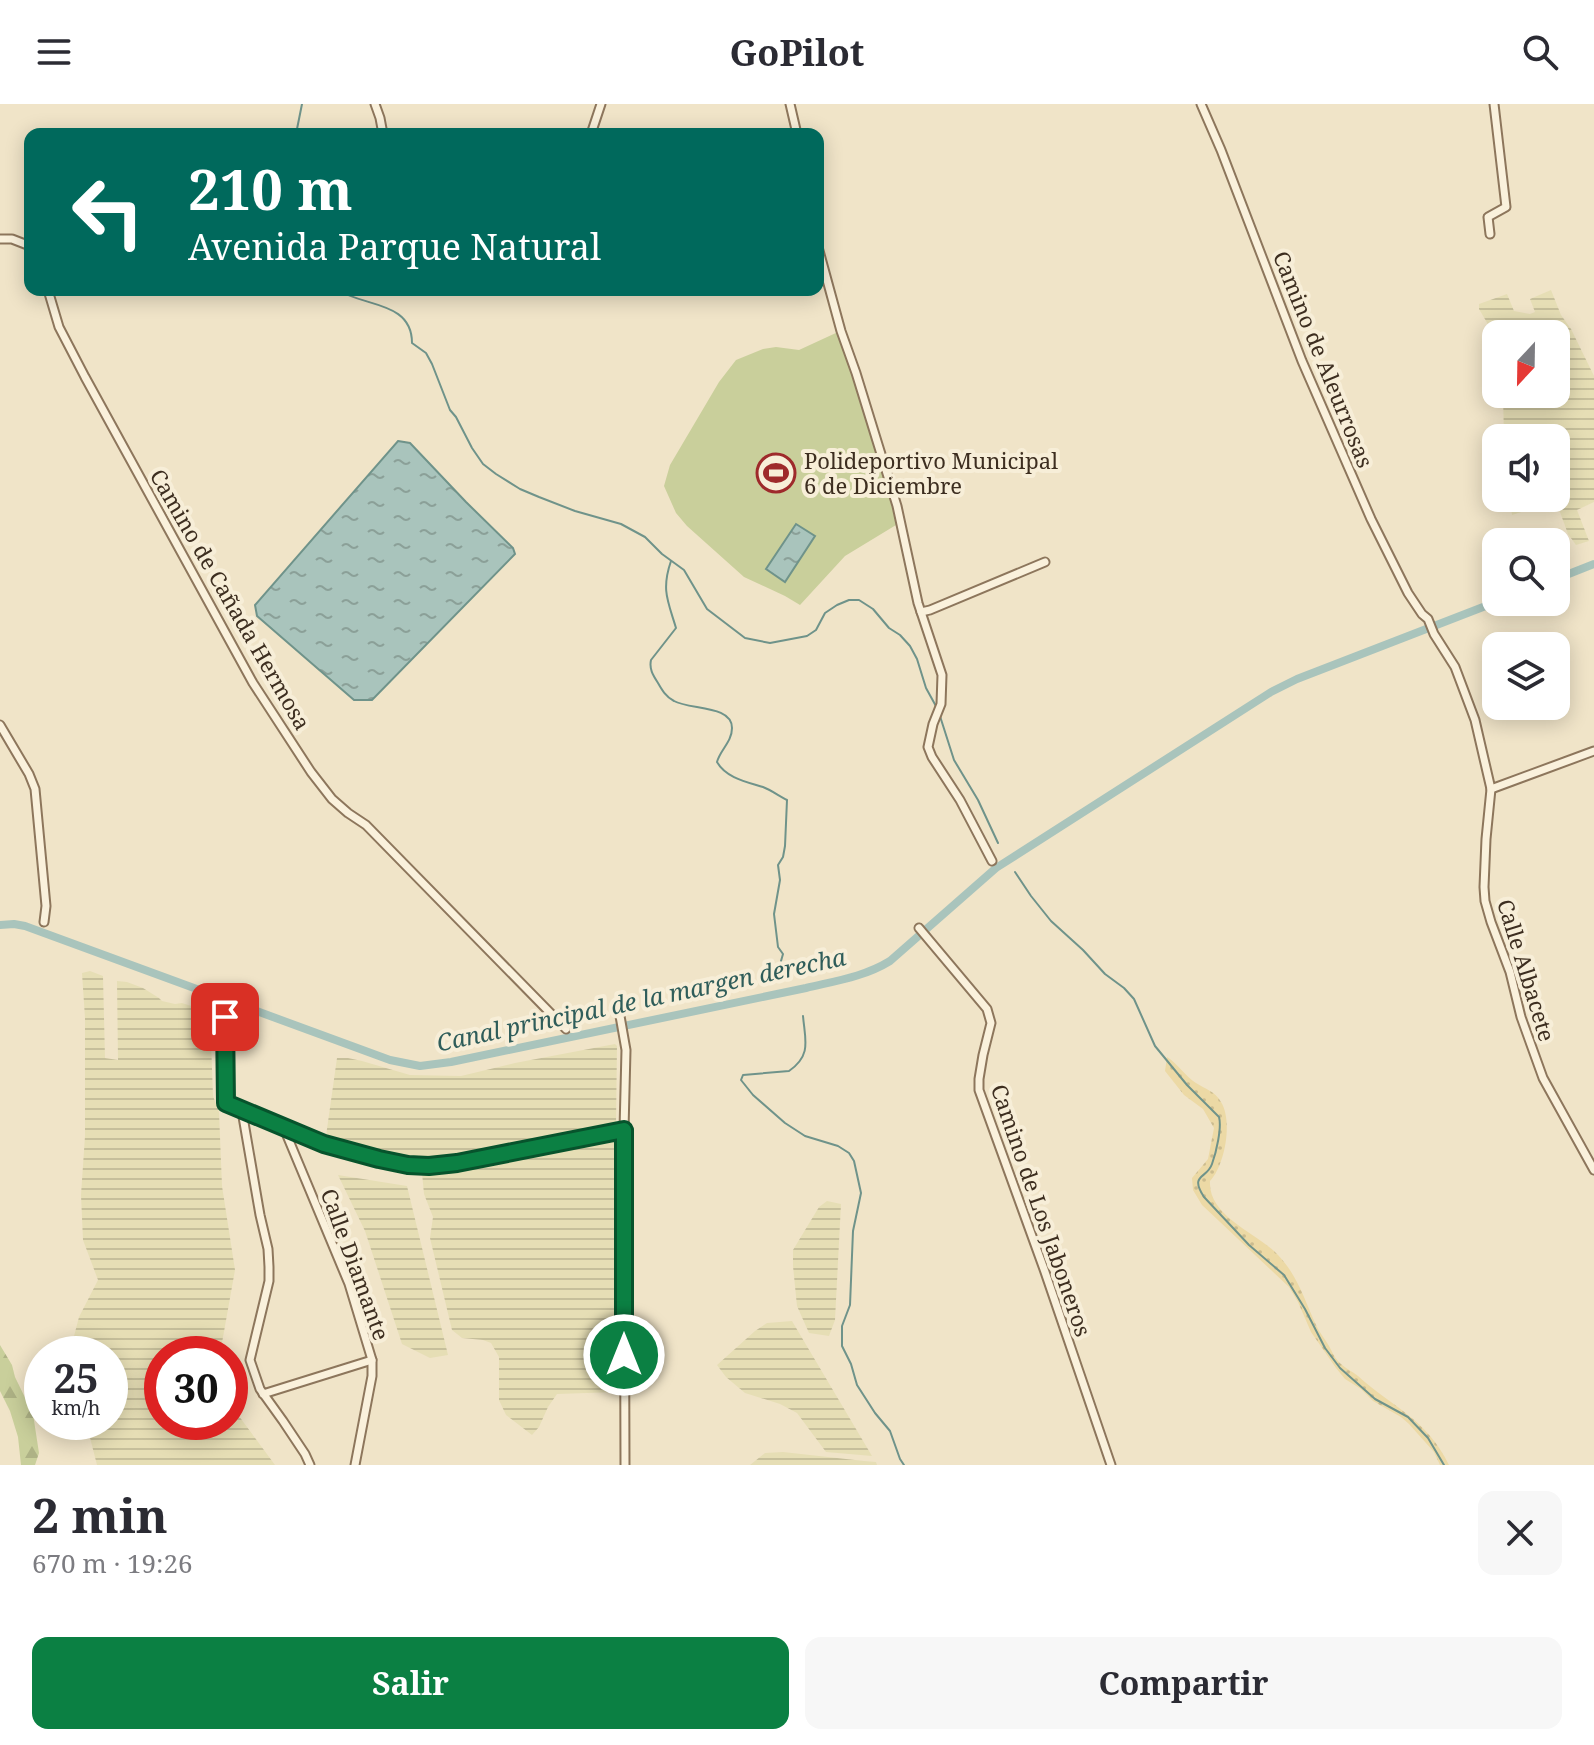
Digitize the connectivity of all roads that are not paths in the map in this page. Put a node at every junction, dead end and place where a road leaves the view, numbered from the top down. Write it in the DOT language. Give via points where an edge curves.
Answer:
graph roads {
  1 [pos="375,104"];
  2 [pos="601,104"];
  3 [pos="790,104"];
  4 [pos="1201,104"];
  5 [pos="1494,104"];
  6 [pos="382,128"];
  7 [pos="593,128"];
  8 [pos="796,128"];
  9 [pos="1490,234"];
  10 [pos="0,239"];
  11 [pos="24,244"];
  12 [pos="824,269"];
  13 [pos="50,296"];
  14 [pos="1045,562"];
  15 [pos="921,612"];
  16 [pos="1434,634"];
  17 [pos="0,725"];
  18 [pos="1594,751"];
  19 [pos="1491,789"];
  20 [pos="992,861"];
  21 [pos="44,922"];
  22 [pos="919,928"];
  23 [pos="225,1017"];
  24 [pos="620,1018"];
  25 [pos="566,1029"];
  26 [pos="242,1111"];
  27 [pos="283,1126"];
  28 [pos="624,1130"];
  29 [pos="1594,1170"];
  30 [pos="372,1360"];
  31 [pos="263,1394"];
  32 [pos="310,1465"];
  33 [pos="355,1465"];
  34 [pos="625,1465"];
  35 [pos="1111,1465"];
  1 -- 6 [label="street"];
  2 -- 7 [label="street"];
  3 -- 8 [label="street"];
  4 -- 16 [label="street, Camino de Aleurrosas" via="1371,519"];
  5 -- 9 [label="street" via="1506,207 1488,217"];
  10 -- 11 [label="street"];
  12 -- 15 [label="street" via="897,506"];
  13 -- 25 [label="street, Camino de Cañada Hermosa" via="85,377 253,683 311,772 332,799 366,825"];
  14 -- 15 [label="street"];
  15 -- 20 [label="street" via="942,675 930,753"];
  16 -- 19 [label="street, Calle Albacete" via="1455,667 1475,720"];
  17 -- 21 [label="street" via="35,789"];
  18 -- 19 [label="street"];
  19 -- 29 [label="street, Calle Albacete" via="1485,901 1543,1078"];
  22 -- 35 [label="street, Camino de Los Jaboneros" via="987,1009 991,1023 979,1090"];
  23 -- 26 [label="street" via="226,1103"];
  24 -- 28 [label="street" via="626,1050"];
  26 -- 27 [label="street"];
  26 -- 31 [label="street" via="268,1249 269,1281 250,1360"];
  27 -- 28 [label="street" via="337,1148 429,1166"];
  27 -- 30 [label="street, Calle Diamante" via="349,1284"];
  28 -- 34 [label="street"];
  30 -- 31 [label="street"];
  30 -- 33 [label="street, Calle Diamante"];
  31 -- 32 [label="street"];
}
